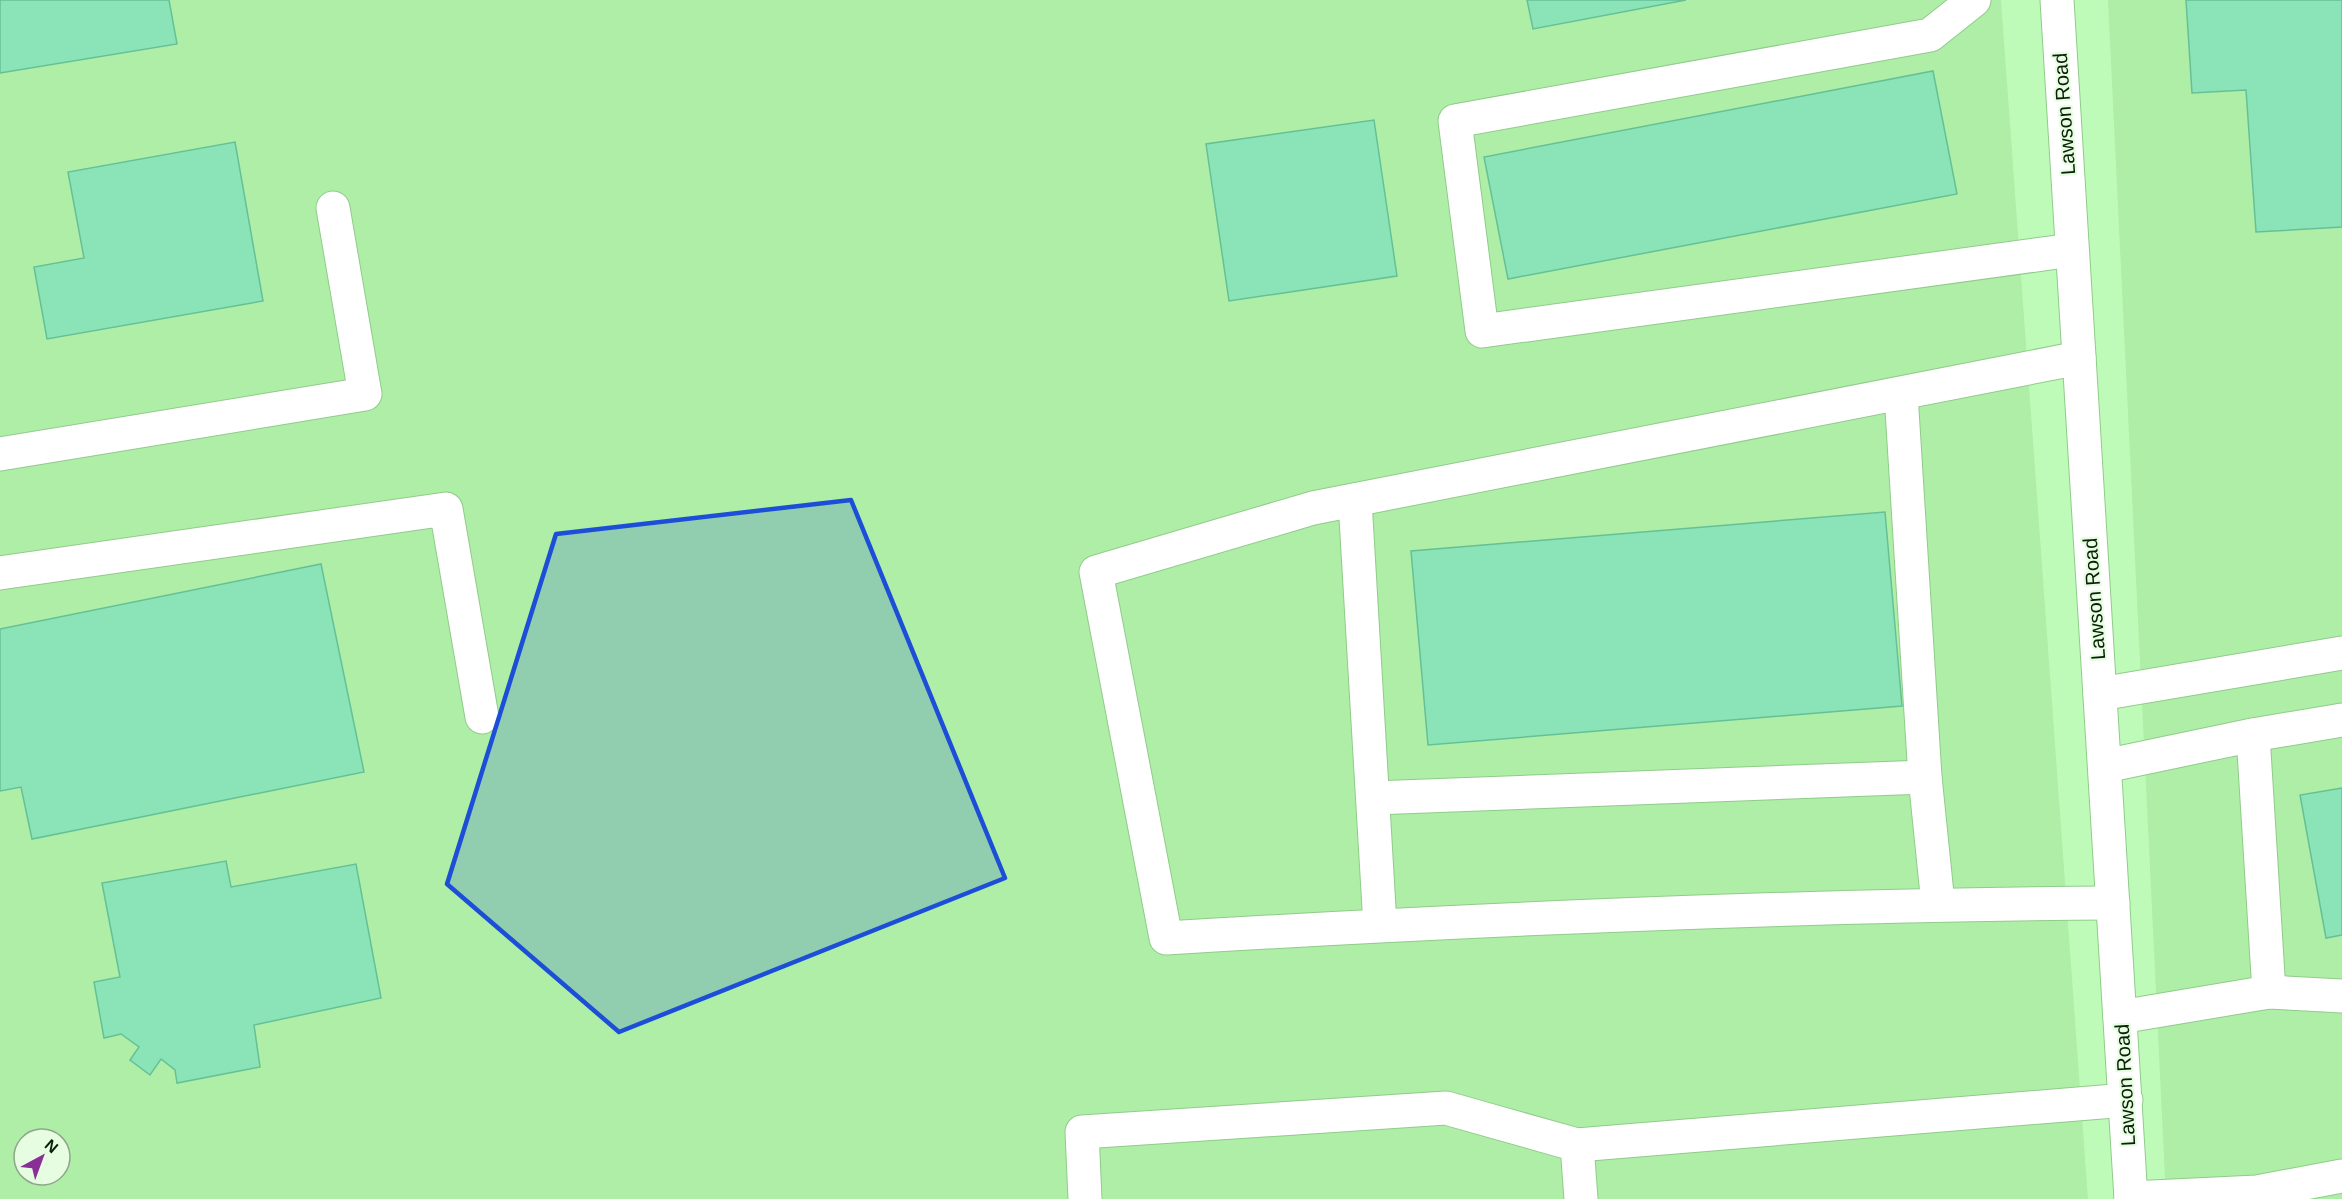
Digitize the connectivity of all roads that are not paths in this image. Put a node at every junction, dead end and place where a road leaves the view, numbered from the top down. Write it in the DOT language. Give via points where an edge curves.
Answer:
graph roads {
  1 [pos="1974,0"];
  2 [pos="2057,0"];
  3 [pos="333,208"];
  4 [pos="2072,250"];
  5 [pos="2079,358"];
  6 [pos="1900,394"];
  7 [pos="0,454"];
  8 [pos="1355,501"];
  9 [pos="0,573"];
  10 [pos="2342,653"];
  11 [pos="2100,694"];
  12 [pos="482,717"];
  13 [pos="2342,720"];
  14 [pos="2253,735"];
  15 [pos="2105,766"];
  16 [pos="1925,777"];
  17 [pos="1373,798"];
  18 [pos="2113,903"];
  19 [pos="1938,904"];
  20 [pos="1380,925"];
  21 [pos="2269,992"];
  22 [pos="2342,996"];
  23 [pos="2120,1017"];
  24 [pos="2126,1100"];
  25 [pos="1577,1145"];
  26 [pos="2342,1176"];
  27 [pos="2258,1196"];
  28 [pos="2131,1198"];
  29 [pos="1085,1199"];
  30 [pos="1581,1199"];
  1 -- 4 [label="street" via="1930,35 1455,121 1482,331"];
  2 -- 4 [label="street, Lawson Road"];
  3 -- 7 [label="street" via="365,394"];
  4 -- 5 [label="street, Lawson Road"];
  5 -- 6 [label="street"];
  5 -- 11 [label="street, Lawson Road"];
  6 -- 8 [label="street"];
  6 -- 16 [label="street"];
  8 -- 17 [label="street"];
  8 -- 20 [label="street" via="1313,508 1096,572 1166,939"];
  9 -- 12 [label="street" via="446,509"];
  10 -- 11 [label="street"];
  11 -- 15 [label="street, Lawson Road"];
  13 -- 14 [label="street"];
  14 -- 15 [label="street"];
  14 -- 21 [label="street"];
  15 -- 18 [label="street, Lawson Road"];
  16 -- 17 [label="street"];
  16 -- 19 [label="street"];
  17 -- 20 [label="street"];
  18 -- 19 [label="street"];
  18 -- 23 [label="street, Lawson Road"];
  19 -- 20 [label="street"];
  21 -- 22 [label="street"];
  21 -- 23 [label="street"];
  23 -- 24 [label="street, Lawson Road"];
  24 -- 25 [label="street"];
  24 -- 28 [label="street, Lawson Road"];
  25 -- 29 [label="street" via="1446,1108 1082,1132"];
  25 -- 30 [label="street"];
  26 -- 27 [label="street"];
  27 -- 28 [label="street"];
}
